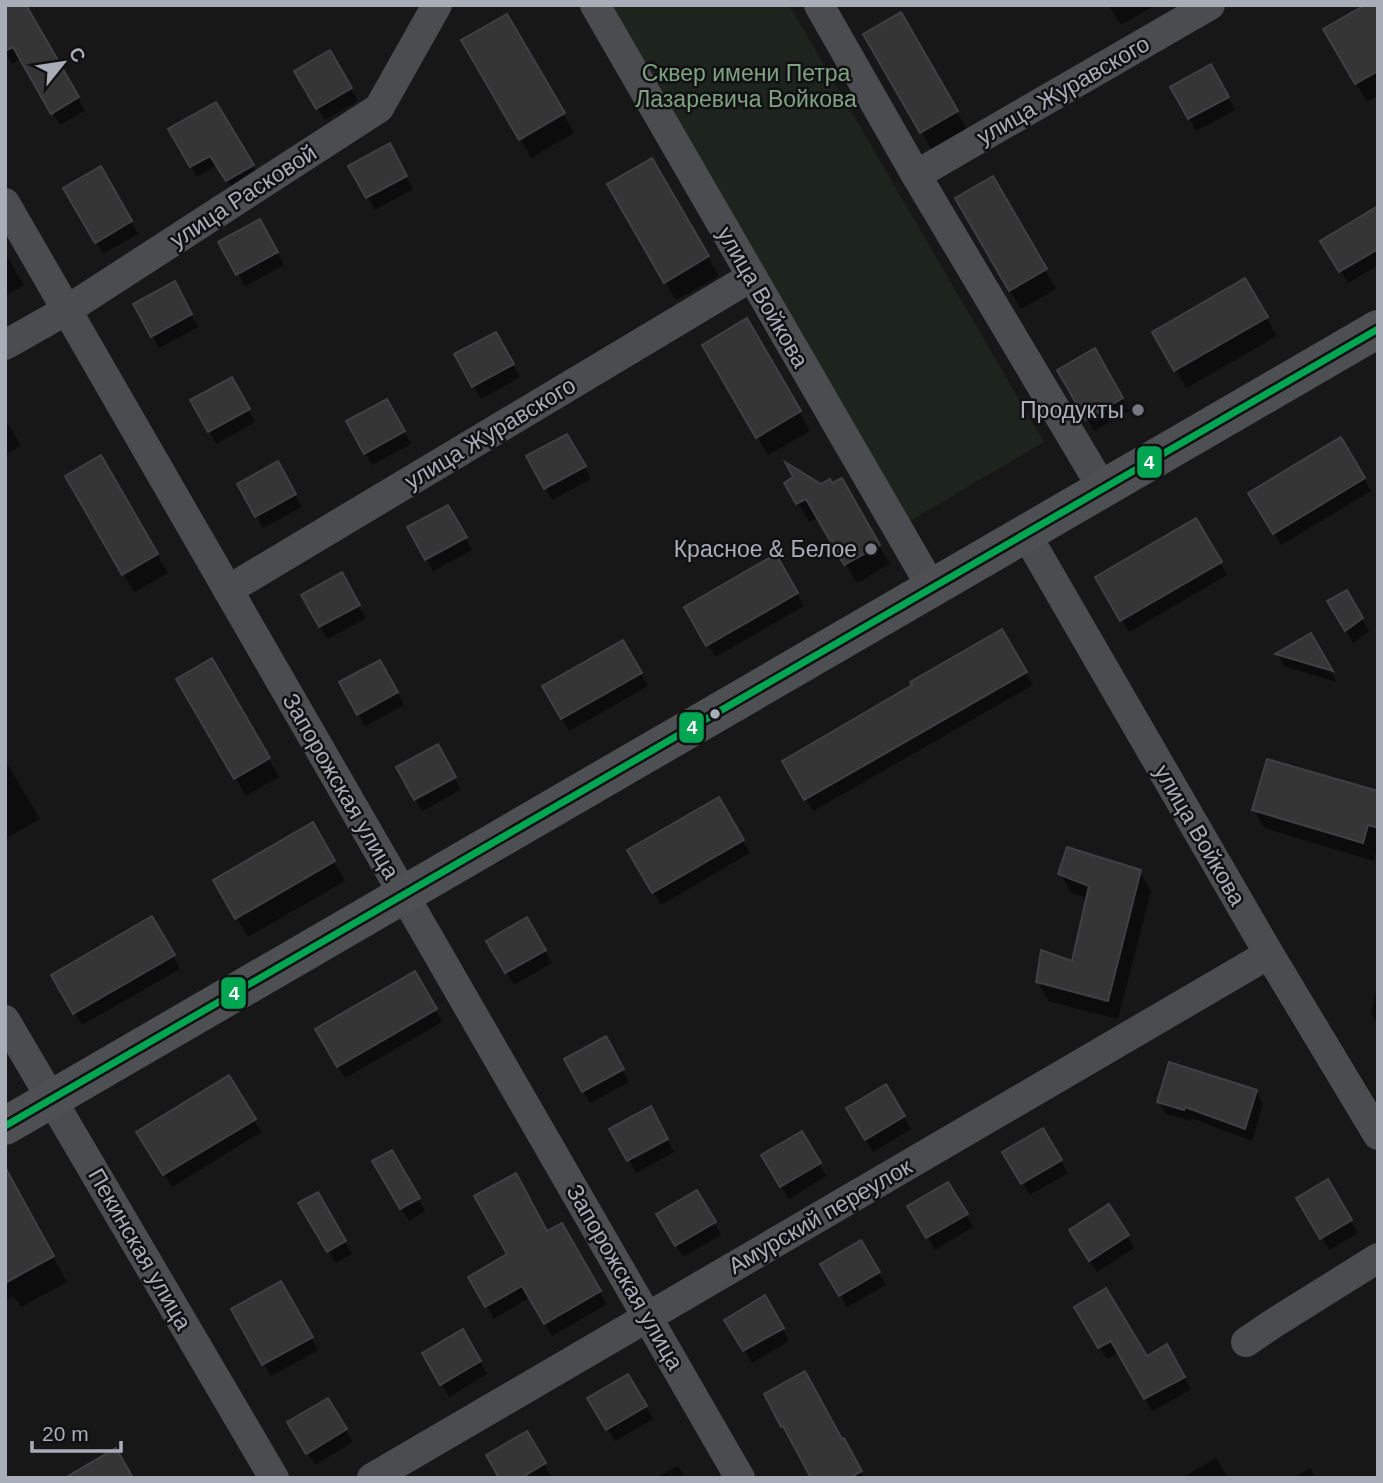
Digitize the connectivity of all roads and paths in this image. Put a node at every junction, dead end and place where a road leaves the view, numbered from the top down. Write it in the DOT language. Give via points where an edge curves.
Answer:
graph roads {
  1 [pos="438,5"];
  2 [pos="595,5"];
  3 [pos="819,5"];
  4 [pos="1210,5"];
  5 [pos="916,175"];
  6 [pos="5,203"];
  7 [pos="751,276"];
  8 [pos="66,310"];
  9 [pos="1378,329"];
  10 [pos="5,345"];
  11 [pos="1103,489"];
  12 [pos="1026,534"];
  13 [pos="932,588"];
  14 [pos="228,590"];
  15 [pos="404,895"];
  16 [pos="1269,954"];
  17 [pos="5,1020"];
  18 [pos="52,1099"];
  19 [pos="5,1126"];
  20 [pos="1376,1129"];
  21 [pos="1378,1258"];
  22 [pos="648,1317"];
  23 [pos="1246,1342"];
  24 [pos="274,1478"];
  25 [pos="372,1478"];
  26 [pos="740,1478"];
  1 -- 8 [label="street, улица Расковой" via="379,108"];
  2 -- 7 [label="street, улица Войкова"];
  3 -- 5 [label="street"];
  4 -- 5 [label="street, улица Журавского"];
  5 -- 11 [label="street"];
  6 -- 8 [label="street, Запорожская улица"];
  7 -- 13 [label="street, улица Войкова"];
  7 -- 14 [label="street, улица Журавского"];
  8 -- 10 [label="street, улица Расковой"];
  8 -- 14 [label="street, Запорожская улица"];
  9 -- 11 [label="main road"];
  11 -- 12 [label="main road"];
  12 -- 13 [label="main road"];
  12 -- 16 [label="street, улица Войкова"];
  13 -- 15 [label="main road"];
  14 -- 15 [label="street, Запорожская улица"];
  15 -- 18 [label="main road"];
  15 -- 22 [label="street, Запорожская улица"];
  16 -- 20 [label="street, улица Войкова"];
  16 -- 22 [label="street, Амурский переулок"];
  17 -- 18 [label="street, Пекинская улица"];
  18 -- 19 [label="main road"];
  18 -- 24 [label="street, Пекинская улица"];
  21 -- 23 [label="street"];
  22 -- 25 [label="street, Амурский переулок"];
  22 -- 26 [label="street, Запорожская улица"];
}
